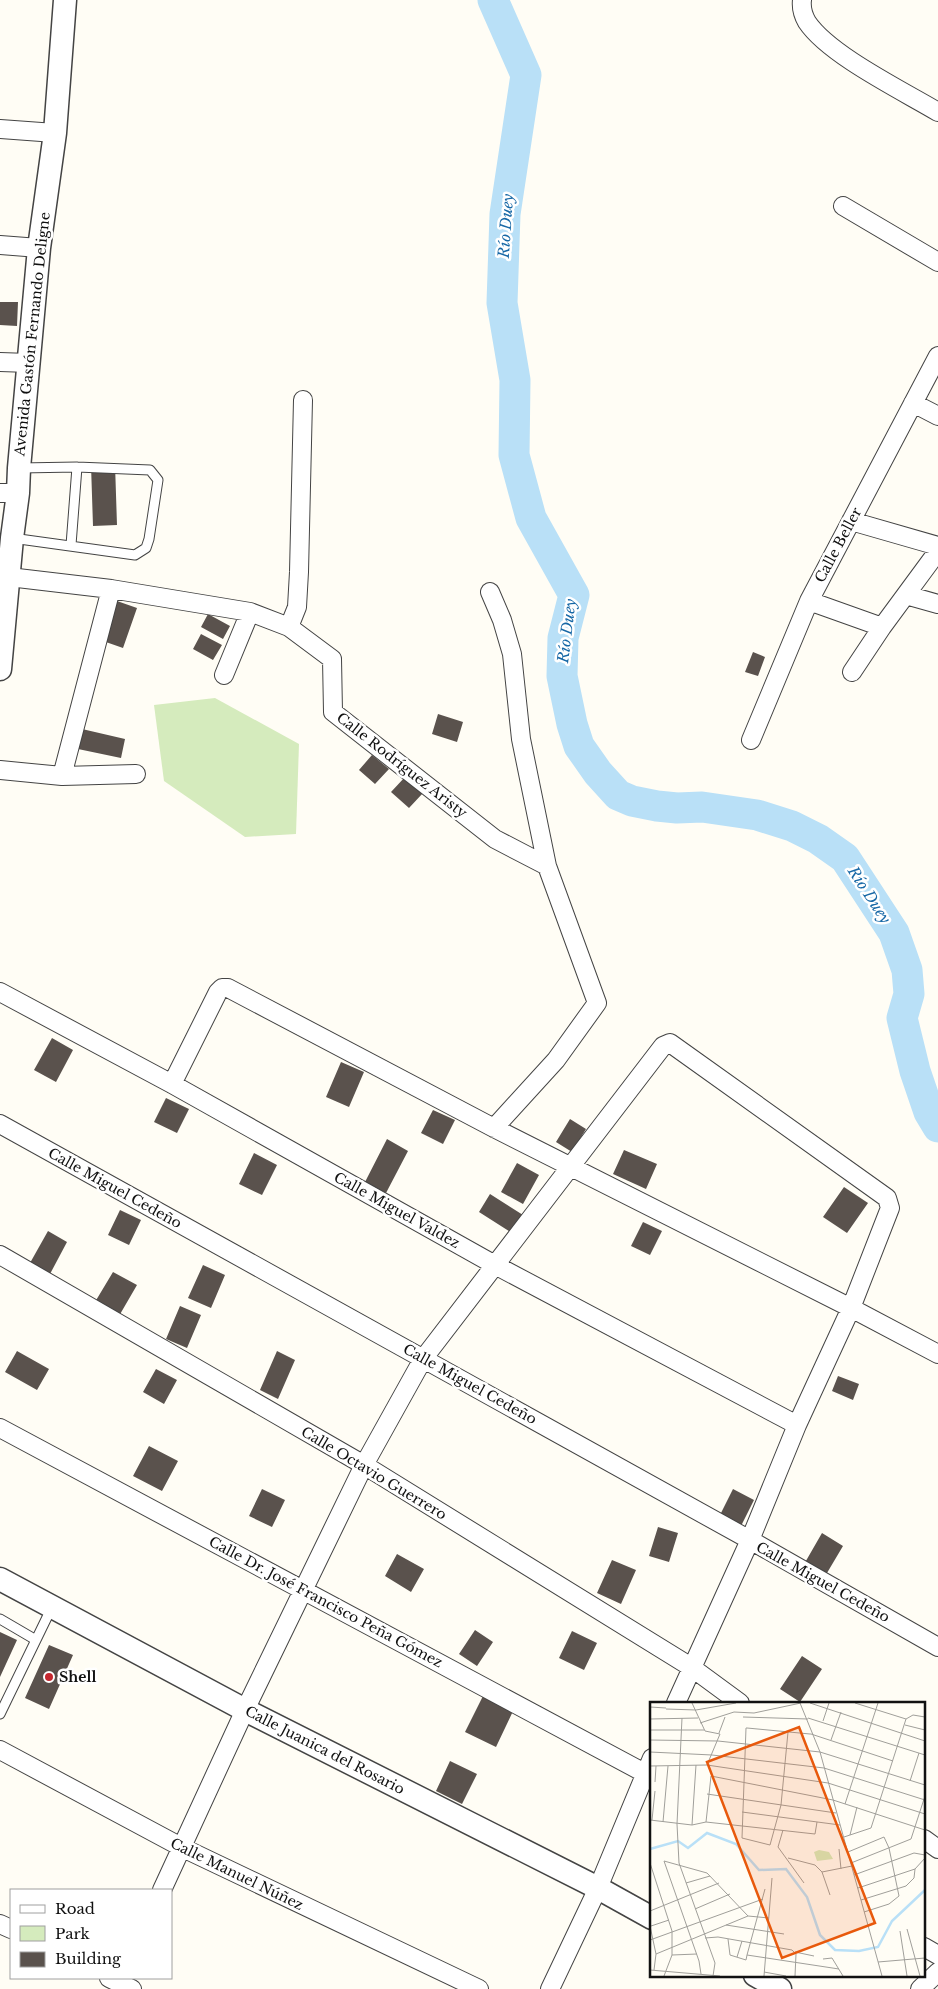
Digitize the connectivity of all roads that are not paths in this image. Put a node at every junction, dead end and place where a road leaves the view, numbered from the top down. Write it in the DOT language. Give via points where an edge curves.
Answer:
graph roads {
  1 [pos="65,0"];
  2 [pos="800,7"];
  3 [pos="938,112"];
  4 [pos="0,129"];
  5 [pos="55,133"];
  6 [pos="843,206"];
  7 [pos="0,245"];
  8 [pos="39,248"];
  9 [pos="938,262"];
  10 [pos="938,356"];
  11 [pos="0,362"];
  12 [pos="29,363"];
  13 [pos="303,400"];
  14 [pos="913,403"];
  15 [pos="938,416"];
  16 [pos="77,467"];
  17 [pos="19,468"];
  18 [pos="9,493"];
  19 [pos="851,521"];
  20 [pos="12,538"];
  21 [pos="71,545"];
  22 [pos="938,546"];
  23 [pos="938,551"];
  24 [pos="9,577"];
  25 [pos="111,589"];
  26 [pos="490,592"];
  27 [pos="906,595"];
  28 [pos="809,601"];
  29 [pos="938,604"];
  30 [pos="3,605"];
  31 [pos="250,612"];
  32 [pos="289,627"];
  33 [pos="882,627"];
  34 [pos="0,669"];
  35 [pos="852,672"];
  36 [pos="224,675"];
  37 [pos="751,740"];
  38 [pos="0,770"];
  39 [pos="136,774"];
  40 [pos="62,776"];
  41 [pos="547,866"];
  42 [pos="0,992"];
  43 [pos="172,1084"];
  44 [pos="0,1124"];
  45 [pos="494,1128"];
  46 [pos="570,1167"];
  47 [pos="0,1255"];
  48 [pos="495,1265"];
  49 [pos="851,1308"];
  50 [pos="938,1354"];
  51 [pos="424,1359"];
  52 [pos="797,1425"];
  53 [pos="0,1428"];
  54 [pos="364,1465"];
  55 [pos="750,1540"];
  56 [pos="0,1580"];
  57 [pos="304,1591"];
  58 [pos="52,1607"];
  59 [pos="0,1620"];
  60 [pos="36,1640"];
  61 [pos="938,1646"];
  62 [pos="691,1666"];
  63 [pos="676,1702"];
  64 [pos="739,1702"];
  65 [pos="244,1710"];
  66 [pos="0,1714"];
  67 [pos="0,1750"];
  68 [pos="650,1769"];
  69 [pos="183,1848"];
  70 [pos="598,1888"];
  71 [pos="162,1889"];
  72 [pos="650,1917"];
  73 [pos="926,1948"];
  74 [pos="938,1955"];
  75 [pos="938,1972"];
  76 [pos="757,1976"];
  77 [pos="479,1989"];
  78 [pos="550,1989"];
  79 [pos="780,1989"];
  80 [pos="920,1989"];
  1 -- 5 [label="street, Avenida Gastón Fernando Deligne"];
  2 -- 3 [label="street" via="825,40 858,64"];
  4 -- 5 [label="street"];
  5 -- 8 [label="street, Avenida Gastón Fernando Deligne"];
  6 -- 9 [label="street"];
  7 -- 8 [label="street"];
  8 -- 12 [label="street, Avenida Gastón Fernando Deligne"];
  10 -- 14 [label="street, Calle Beller"];
  11 -- 12 [label="street"];
  12 -- 17 [label="street, Avenida Gastón Fernando Deligne"];
  13 -- 32 [label="street" via="297,607"];
  14 -- 15 [label="street"];
  14 -- 19 [label="street, Calle Beller"];
  16 -- 17 [label="lane"];
  16 -- 21 [label="lane"];
  16 -- 21 [label="lane" via="150,470 158,480 146,548 135,555"];
  17 -- 18 [label="street, Avenida Gastón Fernando Deligne"];
  18 -- 20 [label="street, Avenida Gastón Fernando Deligne"];
  19 -- 22 [label="street"];
  19 -- 28 [label="street, Calle Beller"];
  20 -- 21 [label="lane"];
  20 -- 24 [label="street, Avenida Gastón Fernando Deligne"];
  23 -- 27 [label="street"];
  24 -- 25 [label="street, Calle Rodríguez Aristy"];
  24 -- 30 [label="street, Avenida Gastón Fernando Deligne"];
  25 -- 31 [label="street, Calle Rodríguez Aristy"];
  25 -- 40 [label="street"];
  26 -- 41 [label="street" via="512,654 521,739"];
  27 -- 29 [label="street"];
  27 -- 33 [label="street"];
  28 -- 33 [label="street"];
  28 -- 37 [label="street, Calle Beller"];
  30 -- 34 [label="street, Avenida Gastón Fernando Deligne"];
  31 -- 32 [label="street, Calle Rodríguez Aristy"];
  31 -- 36 [label="street"];
  32 -- 41 [label="street, Calle Rodríguez Aristy" via="332,659 333,712 495,839"];
  33 -- 35 [label="street"];
  38 -- 40 [label="street"];
  39 -- 40 [label="street"];
  41 -- 45 [label="street" via="597,1003 556,1060"];
  42 -- 43 [label="street, Calle Miguel Valdez"];
  43 -- 45 [label="street" via="218,992 228,988"];
  43 -- 48 [label="street, Calle Miguel Valdez"];
  44 -- 51 [label="street, Calle Miguel Cedeño"];
  45 -- 46 [label="street"];
  46 -- 48 [label="street"];
  46 -- 49 [label="street"];
  46 -- 49 [label="street" via="663,1046 670,1043 887,1198 890,1208"];
  47 -- 54 [label="street, Calle Octavio Guerrero"];
  48 -- 51 [label="street"];
  48 -- 52 [label="street, Calle Miguel Valdez"];
  49 -- 50 [label="street"];
  49 -- 52 [label="street"];
  51 -- 54 [label="street"];
  51 -- 55 [label="street, Calle Miguel Cedeño"];
  52 -- 55 [label="street"];
  53 -- 57 [label="street, Calle Dr. José Francisco Peña Gómez"];
  54 -- 57 [label="street"];
  54 -- 62 [label="street, Calle Octavio Guerrero"];
  55 -- 61 [label="street, Calle Miguel Cedeño"];
  55 -- 62 [label="street"];
  56 -- 58 [label="street, Calle Juanica del Rosario"];
  57 -- 65 [label="street"];
  57 -- 68 [label="street, Calle Dr. José Francisco Peña Gómez"];
  58 -- 60 [label="lane"];
  58 -- 65 [label="street, Calle Juanica del Rosario"];
  59 -- 60 [label="lane"];
  60 -- 66 [label="lane"];
  62 -- 63 [label="street"];
  62 -- 64 [label="street, Calle Octavio Guerrero"];
  65 -- 69 [label="street"];
  65 -- 70 [label="street, Calle Juanica del Rosario"];
  67 -- 69 [label="street, Calle Manuel Núñez"];
  68 -- 70 [label="street"];
  69 -- 71 [label="street"];
  69 -- 77 [label="street, Calle Manuel Núñez"];
  70 -- 72 [label="street, Calle Juanica del Rosario"];
  70 -- 78 [label="street"];
  73 -- 74 [label="street"];
  75 -- 80 [label="street"];
  76 -- 79 [label="street"];
}
